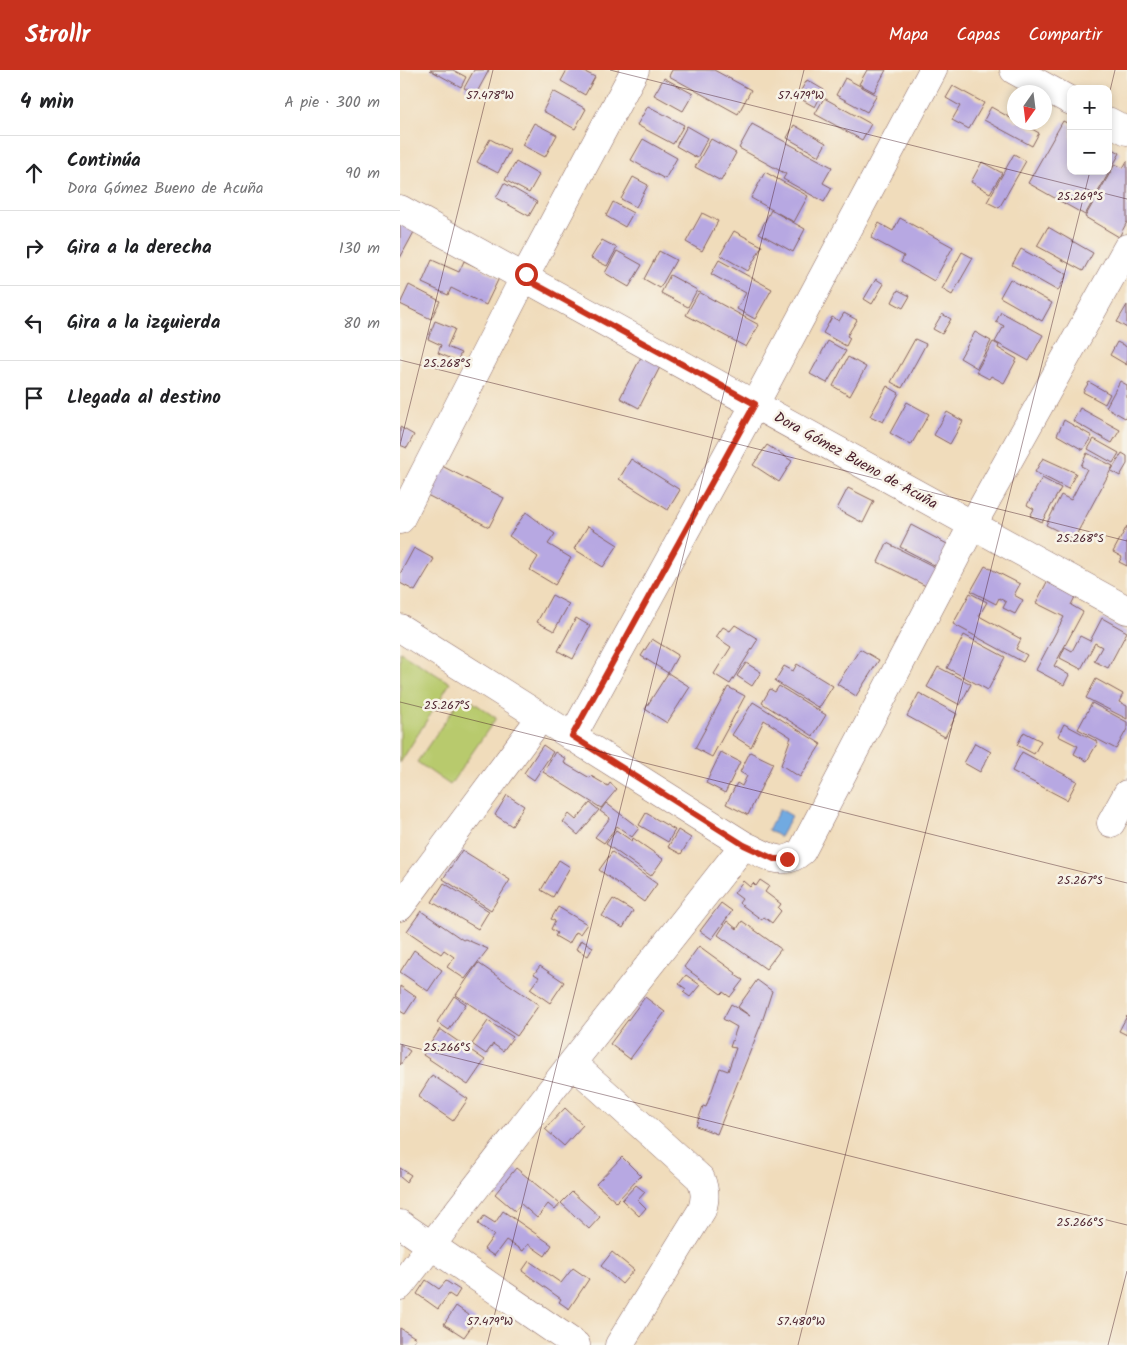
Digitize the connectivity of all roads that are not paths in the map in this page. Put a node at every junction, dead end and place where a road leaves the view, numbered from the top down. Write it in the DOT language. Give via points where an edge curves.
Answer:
graph roads {
  1 [pos="635,70"];
  2 [pos="932,70"];
  3 [pos="1014,70"];
  4 [pos="1067,99"];
  5 [pos="1112,123"];
  6 [pos="1127,131"];
  7 [pos="400,209"];
  8 [pos="1127,248"];
  9 [pos="524,278"];
  10 [pos="755,404"];
  11 [pos="400,520"];
  12 [pos="973,524"];
  13 [pos="1127,610"];
  14 [pos="400,628"];
  15 [pos="541,717"];
  16 [pos="572,736"];
  17 [pos="1127,794"];
  18 [pos="1111,823"];
  19 [pos="744,845"];
  20 [pos="400,906"];
  21 [pos="572,1063"];
  22 [pos="400,1224"];
  23 [pos="431,1245"];
  24 [pos="400,1286"];
  25 [pos="576,1345"];
  26 [pos="619,1345"];
  1 -- 9 [label="street"];
  2 -- 10 [label="street"];
  3 -- 4 [label="street"];
  5 -- 6 [label="street"];
  7 -- 9 [label="street, Dora Gómez Bueno de Acuña"];
  8 -- 12 [label="street"];
  9 -- 10 [label="street, Dora Gómez Bueno de Acuña"];
  9 -- 11 [label="street"];
  10 -- 12 [label="street, Dora Gómez Bueno de Acuña"];
  10 -- 16 [label="street"];
  12 -- 13 [label="street, Dora Gómez Bueno de Acuña"];
  12 -- 19 [label="street" via="802,851 796,857 782,860"];
  14 -- 15 [label="street"];
  15 -- 16 [label="street"];
  15 -- 20 [label="street"];
  16 -- 19 [label="street"];
  17 -- 18 [label="street"];
  19 -- 21 [label="street"];
  21 -- 23 [label="street"];
  21 -- 26 [label="street" via="701,1179 706,1192 702,1210"];
  22 -- 23 [label="street"];
  23 -- 24 [label="street"];
  23 -- 25 [label="street"];
}
